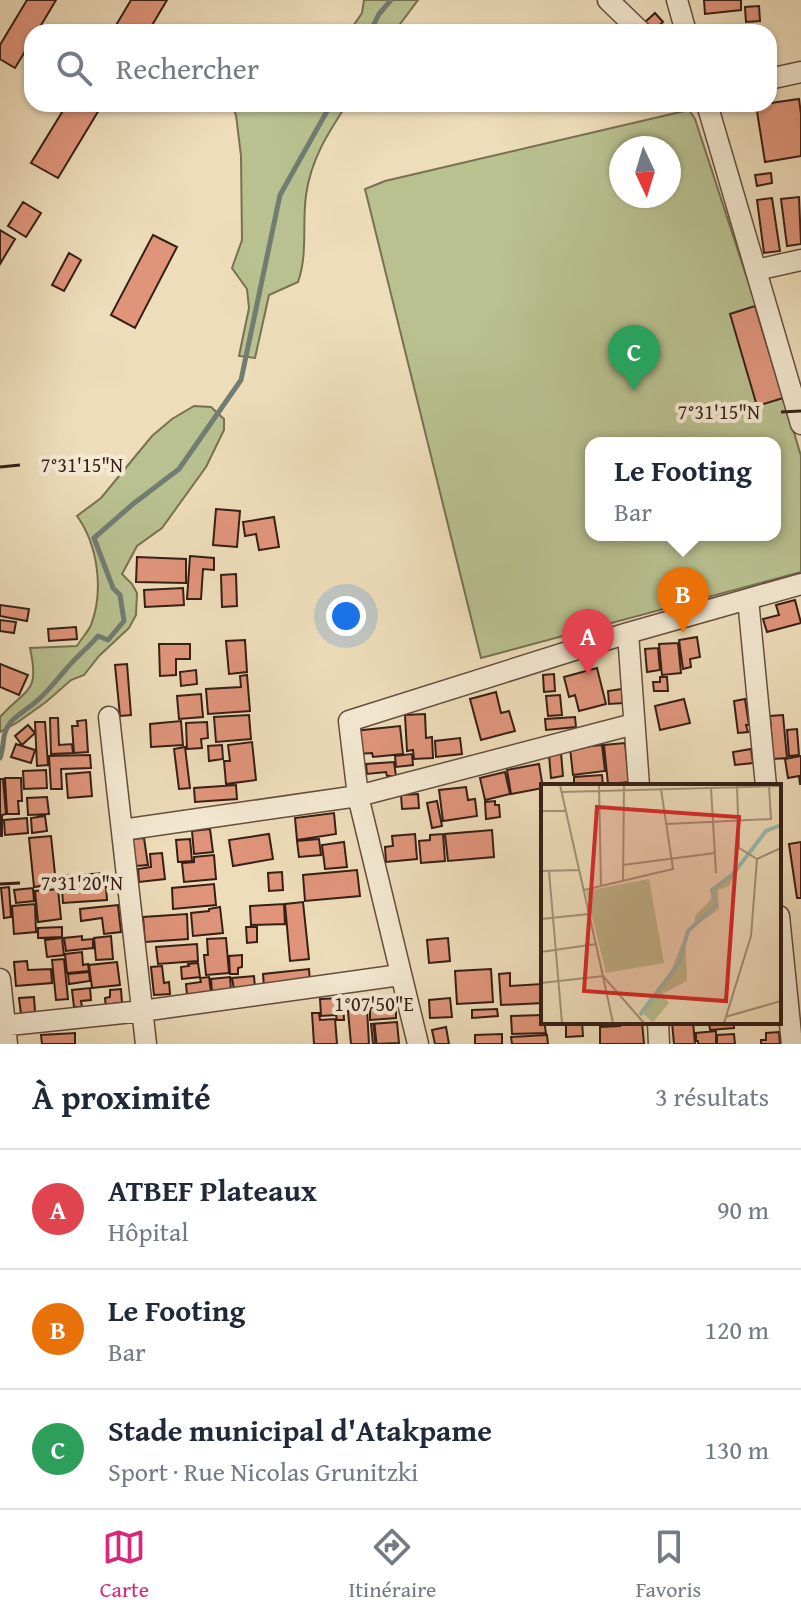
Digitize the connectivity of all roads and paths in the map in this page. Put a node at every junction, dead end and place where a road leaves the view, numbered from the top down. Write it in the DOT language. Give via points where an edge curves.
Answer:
graph roads {
  1 [pos="608,0"];
  2 [pos="677,0"];
  3 [pos="633,24"];
  4 [pos="684,24"];
  5 [pos="801,72"];
  6 [pos="777,77"];
  7 [pos="709,112"];
  8 [pos="801,260"];
  9 [pos="756,270"];
  10 [pos="801,424"];
  11 [pos="801,584"];
  12 [pos="748,599"];
  13 [pos="628,633"];
  14 [pos="109,717"];
  15 [pos="634,724"];
  16 [pos="639,784"];
  17 [pos="766,784"];
  18 [pos="358,796"];
  19 [pos="122,830"];
  20 [pos="781,936"];
  21 [pos="400,975"];
  22 [pos="0,979"];
  23 [pos="142,1011"];
  24 [pos="658,1024"];
  25 [pos="4,1032"];
  26 [pos="146,1044"];
  27 [pos="418,1044"];
  28 [pos="659,1044"];
  29 [pos="792,1044"];
  1 -- 3 [label="street"];
  2 -- 4 [label="street"];
  5 -- 6 [label="street"];
  7 -- 9 [label="street"];
  8 -- 9 [label="street"];
  9 -- 10 [label="street"];
  11 -- 12 [label="street"];
  12 -- 13 [label="street"];
  12 -- 17 [label="street"];
  13 -- 15 [label="street"];
  13 -- 18 [label="street" via="349,721"];
  14 -- 19 [label="street"];
  15 -- 16 [label="street"];
  15 -- 18 [label="street"];
  18 -- 19 [label="street"];
  18 -- 21 [label="street"];
  19 -- 23 [label="street"];
  20 -- 29 [label="street"];
  21 -- 23 [label="street"];
  21 -- 27 [label="street"];
  22 -- 25 [label="street"];
  23 -- 25 [label="street"];
  23 -- 26 [label="street"];
  24 -- 28 [label="street"];
}
